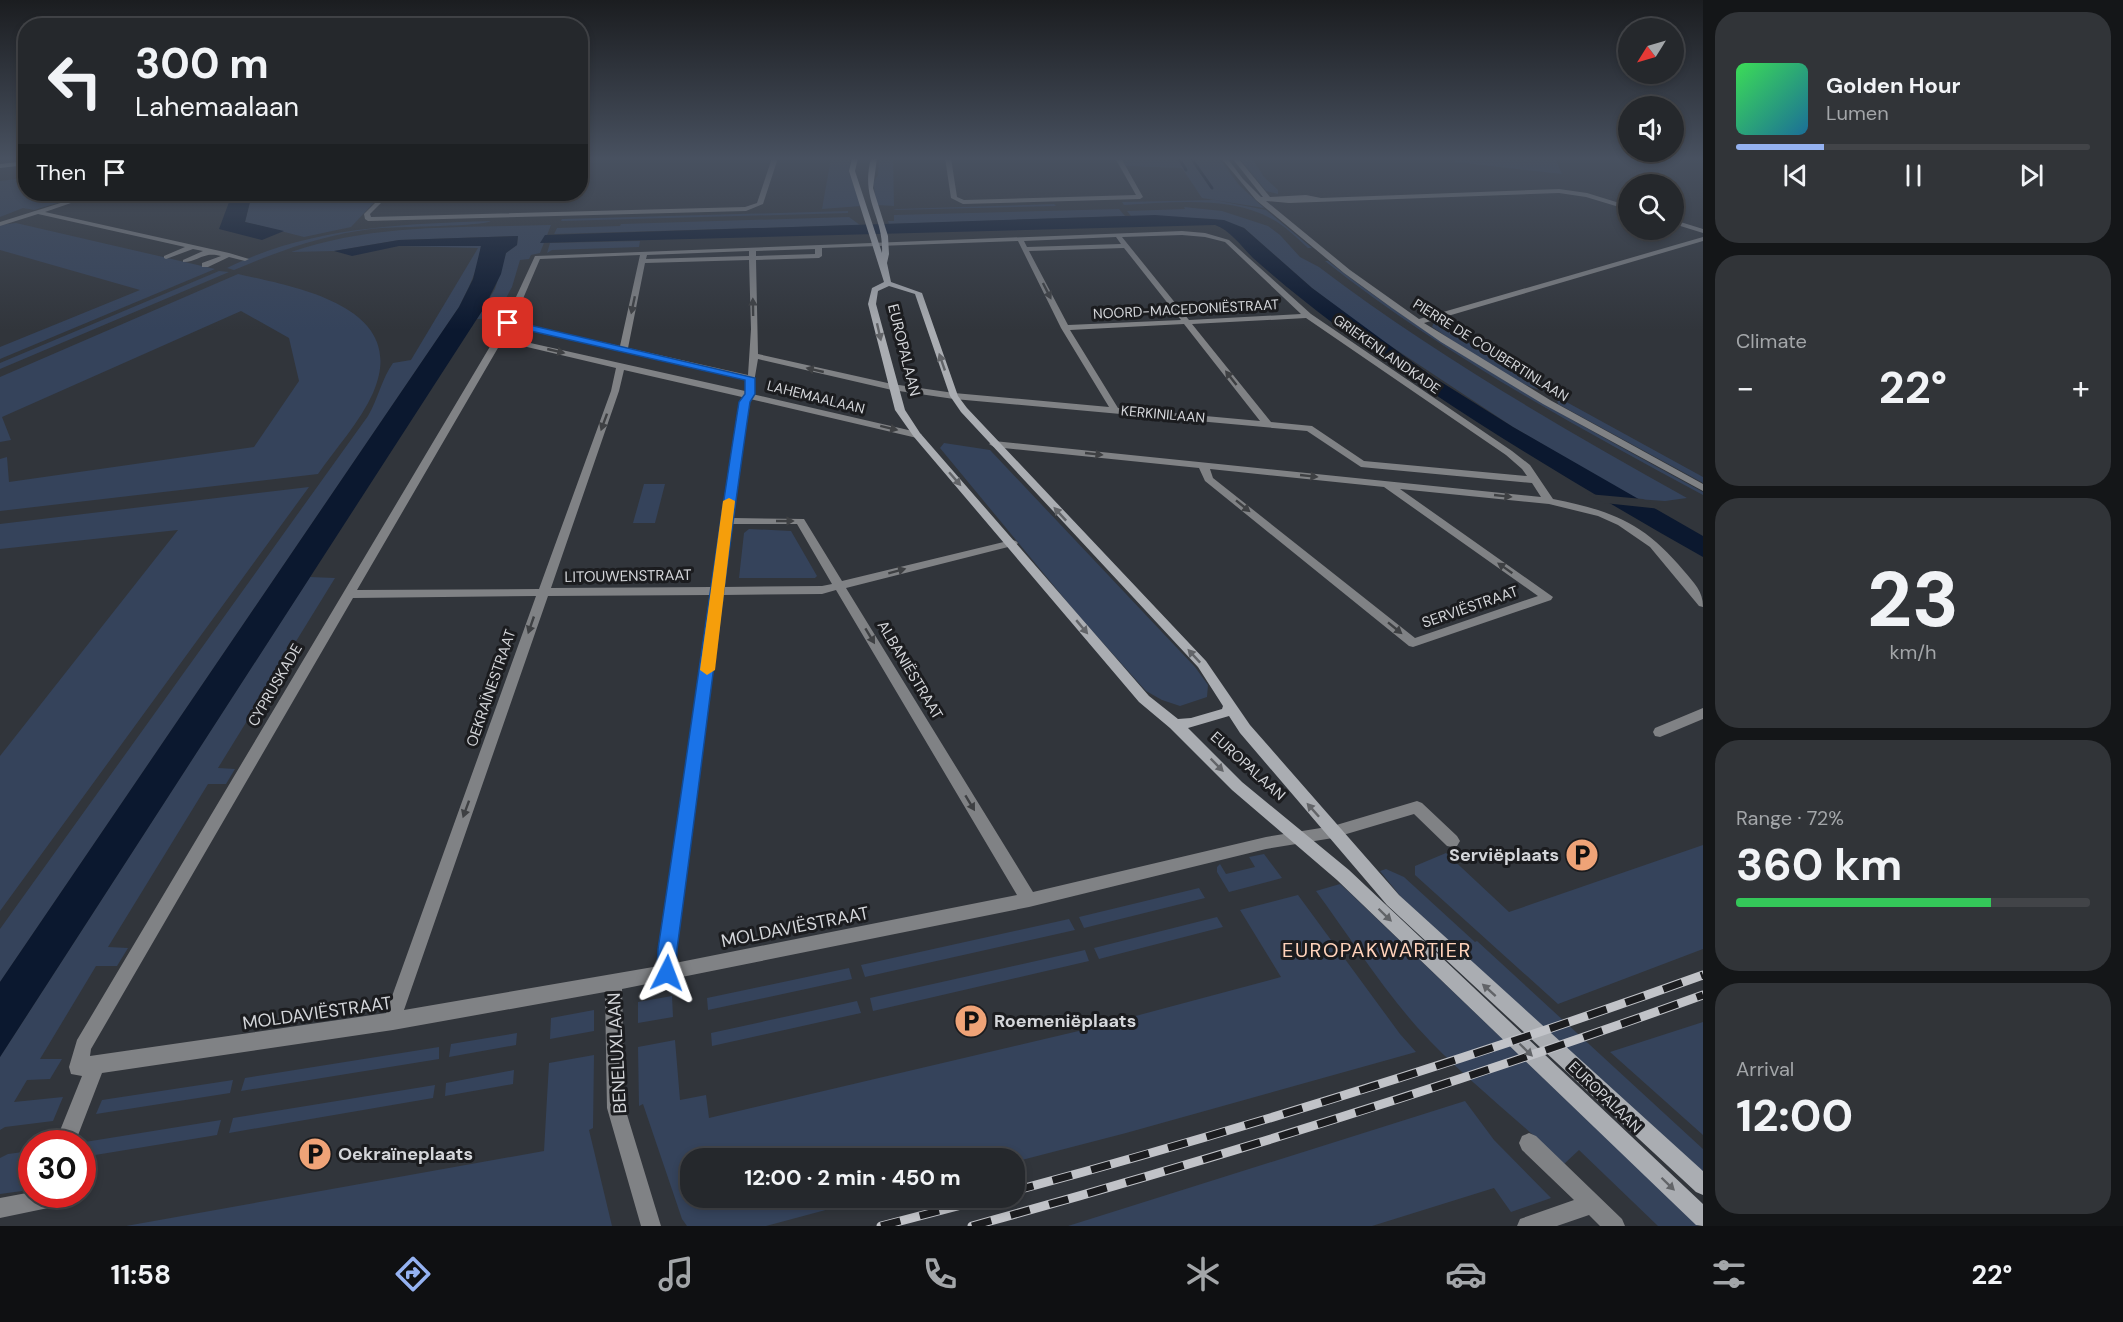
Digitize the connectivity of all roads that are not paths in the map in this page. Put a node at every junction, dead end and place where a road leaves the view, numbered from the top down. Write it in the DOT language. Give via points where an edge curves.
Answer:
graph roads {
  1 [pos="27,215"];
  2 [pos="51,215"];
  3 [pos="367,215"];
  4 [pos="511,215"];
  5 [pos="866,215"];
  6 [pos="878,215"];
  7 [pos="1279,215"];
  8 [pos="0,224"];
  9 [pos="1684,225"];
  10 [pos="1703,231"];
  11 [pos="1118,236"];
  12 [pos="1020,239"];
  13 [pos="1703,239"];
  14 [pos="885,240"];
  15 [pos="873,241"];
  16 [pos="818,246"];
  17 [pos="1126,246"];
  18 [pos="192,247"];
  19 [pos="752,248"];
  20 [pos="1026,249"];
  21 [pos="210,251"];
  22 [pos="229,255"];
  23 [pos="166,256"];
  24 [pos="644,256"];
  25 [pos="753,257"];
  26 [pos="245,259"];
  27 [pos="185,261"];
  28 [pos="883,263"];
  29 [pos="205,265"];
  30 [pos="888,284"];
  31 [pos="1308,316"];
  32 [pos="1187,322"];
  33 [pos="1419,322"];
  34 [pos="508,323"];
  35 [pos="1065,328"];
  36 [pos="499,338"];
  37 [pos="624,349"];
  38 [pos="754,356"];
  39 [pos="621,366"];
  40 [pos="750,378"];
  41 [pos="892,387"];
  42 [pos="750,394"];
  43 [pos="954,396"];
  44 [pos="1115,410"];
  45 [pos="1267,423"];
  46 [pos="917,435"];
  47 [pos="994,444"];
  48 [pos="1361,464"];
  49 [pos="1203,465"];
  50 [pos="1533,480"];
  51 [pos="1387,485"];
  52 [pos="1703,488"];
  53 [pos="1549,501"];
  54 [pos="726,522"];
  55 [pos="1012,543"];
  56 [pos="840,585"];
  57 [pos="716,590"];
  58 [pos="542,592"];
  59 [pos="348,594"];
  60 [pos="1703,603"];
  61 [pos="1230,705"];
  62 [pos="1703,713"];
  63 [pos="1175,724"];
  64 [pos="1660,732"];
  65 [pos="1333,832"];
  66 [pos="1302,838"];
  67 [pos="1452,841"];
  68 [pos="1029,900"];
  69 [pos="667,973"];
  70 [pos="613,983"];
  71 [pos="393,1021"];
  72 [pos="87,1066"];
  73 [pos="69,1130"];
  74 [pos="1529,1143"];
  75 [pos="1703,1185"];
  76 [pos="18,1203"];
  77 [pos="1592,1204"];
  78 [pos="0,1208"];
  79 [pos="1703,1218"];
  80 [pos="651,1226"];
  81 [pos="1527,1226"];
  82 [pos="1615,1226"];
  1 -- 8 [label="street"];
  2 -- 18 [label="street"];
  3 -- 4 [label="street" via="368,219"];
  5 -- 15 [label="street, EUROPALAAN"];
  6 -- 14 [label="street, EUROPALAAN"];
  7 -- 33 [label="street, PIERRE DE COUBERTINLAAN" via="1351,274"];
  9 -- 10 [label="street"];
  11 -- 12 [label="street"];
  11 -- 17 [label="street"];
  11 -- 31 [label="street, GRIEKENLANDKADE" via="1182,233 1227,242"];
  12 -- 14 [label="street"];
  12 -- 20 [label="street"];
  13 -- 33 [label="street"];
  14 -- 15 [label="street"];
  14 -- 28 [label="street, EUROPALAAN"];
  15 -- 16 [label="street"];
  15 -- 28 [label="street, EUROPALAAN"];
  16 -- 19 [label="street"];
  16 -- 25 [label="street" via="819,256"];
  17 -- 20 [label="street"];
  17 -- 32 [label="street"];
  18 -- 21 [label="street"];
  18 -- 23 [label="street"];
  19 -- 24 [label="street"];
  19 -- 25 [label="street"];
  20 -- 35 [label="street, one-way"];
  21 -- 22 [label="street"];
  21 -- 27 [label="street"];
  22 -- 26 [label="street"];
  22 -- 29 [label="street"];
  24 -- 25 [label="street"];
  24 -- 34 [label="street, CYPRUSKADE" via="537,257"];
  24 -- 37 [label="street, one-way"];
  38 -- 25 [label="street, one-way"];
  28 -- 30 [label="street, EUROPALAAN"];
  30 -- 41 [label="street, EUROPALAAN, one-way" via="875,290 872,304"];
  43 -- 30 [label="street, EUROPALAAN, one-way" via="918,293"];
  31 -- 32 [label="street, NOORD-MACEDONIËSTRAAT"];
  31 -- 50 [label="street, GRIEKENLANDKADE" via="1509,453 1526,467"];
  32 -- 35 [label="street, NOORD-MACEDONIËSTRAAT"];
  45 -- 32 [label="street, one-way"];
  33 -- 52 [label="street, PIERRE DE COUBERTINLAAN" via="1541,398"];
  34 -- 36 [label="street, CYPRUSKADE"];
  34 -- 37 [label="street, LAHEMAALAAN"];
  35 -- 44 [label="street"];
  36 -- 39 [label="street, LAHEMAALAAN, one-way"];
  36 -- 59 [label="street, CYPRUSKADE"];
  37 -- 40 [label="street, LAHEMAALAAN"];
  38 -- 40 [label="street, LAHEMAALAAN"];
  41 -- 38 [label="street, LAHEMAALAAN, one-way"];
  39 -- 42 [label="street, LAHEMAALAAN"];
  39 -- 58 [label="street, OEKRAÏNESTRAAT, one-way"];
  40 -- 42 [label="street"];
  41 -- 43 [label="street, LAHEMAALAAN"];
  41 -- 46 [label="street, EUROPALAAN" via="900,410"];
  42 -- 46 [label="street, LAHEMAALAAN, one-way"];
  42 -- 54 [label="street" via="744,402"];
  43 -- 44 [label="street, KERKINILAAN"];
  43 -- 47 [label="street, EUROPALAAN"];
  44 -- 45 [label="street, KERKINILAAN"];
  45 -- 48 [label="street, KERKINILAAN" via="1309,428"];
  46 -- 55 [label="street, EUROPALAAN, one-way"];
  47 -- 49 [label="street, one-way"];
  61 -- 47 [label="street, EUROPALAAN, one-way" via="1202,664"];
  48 -- 50 [label="street, KERKINILAAN"];
  48 -- 51 [label="street, KERKINILAAN"];
  49 -- 51 [label="street, one-way"];
  49 -- 51 [label="street, SERVIËSTRAAT, one-way" via="1209,479 1413,643 1547,597"];
  50 -- 53 [label="street, GRIEKENLANDKADE"];
  51 -- 53 [label="street, one-way"];
  53 -- 60 [label="street" via="1594,510 1636,529 1666,554"];
  54 -- 56 [label="street, ALBANIËSTRAAT, one-way" via="800,521"];
  54 -- 57 [label="street"];
  56 -- 55 [label="street, LITOUWENSTRAAT, one-way"];
  55 -- 63 [label="street, EUROPALAAN, one-way" via="1144,699"];
  56 -- 57 [label="street, LITOUWENSTRAAT" via="822,590"];
  56 -- 68 [label="street, ALBANIËSTRAAT, one-way"];
  57 -- 58 [label="street, LITOUWENSTRAAT"];
  57 -- 69 [label="street" via="667,949"];
  58 -- 59 [label="street, LITOUWENSTRAAT"];
  58 -- 71 [label="street, OEKRAÏNESTRAAT, one-way"];
  59 -- 72 [label="street, CYPRUSKADE" via="83,1046"];
  61 -- 63 [label="street" via="1227,712 1204,720"];
  65 -- 61 [label="street, EUROPALAAN, one-way" via="1252,738"];
  62 -- 64 [label="street"];
  63 -- 66 [label="street, EUROPALAAN, one-way" via="1238,786"];
  65 -- 66 [label="street, MOLDAVIËSTRAAT"];
  65 -- 67 [label="street" via="1417,807"];
  75 -- 65 [label="street, EUROPALAAN, one-way" via="1393,900"];
  66 -- 68 [label="street, MOLDAVIËSTRAAT" via="1266,843"];
  66 -- 79 [label="street, EUROPALAAN, one-way"];
  68 -- 69 [label="street, MOLDAVIËSTRAAT"];
  69 -- 70 [label="street, MOLDAVIËSTRAAT"];
  70 -- 71 [label="street, MOLDAVIËSTRAAT"];
  70 -- 80 [label="street, BENELUXLAAN" via="616,1108"];
  71 -- 72 [label="street, MOLDAVIËSTRAAT"];
  72 -- 73 [label="street"];
  74 -- 77 [label="street"];
  76 -- 78 [label="street"];
  77 -- 81 [label="street"];
  77 -- 82 [label="street"];
}
